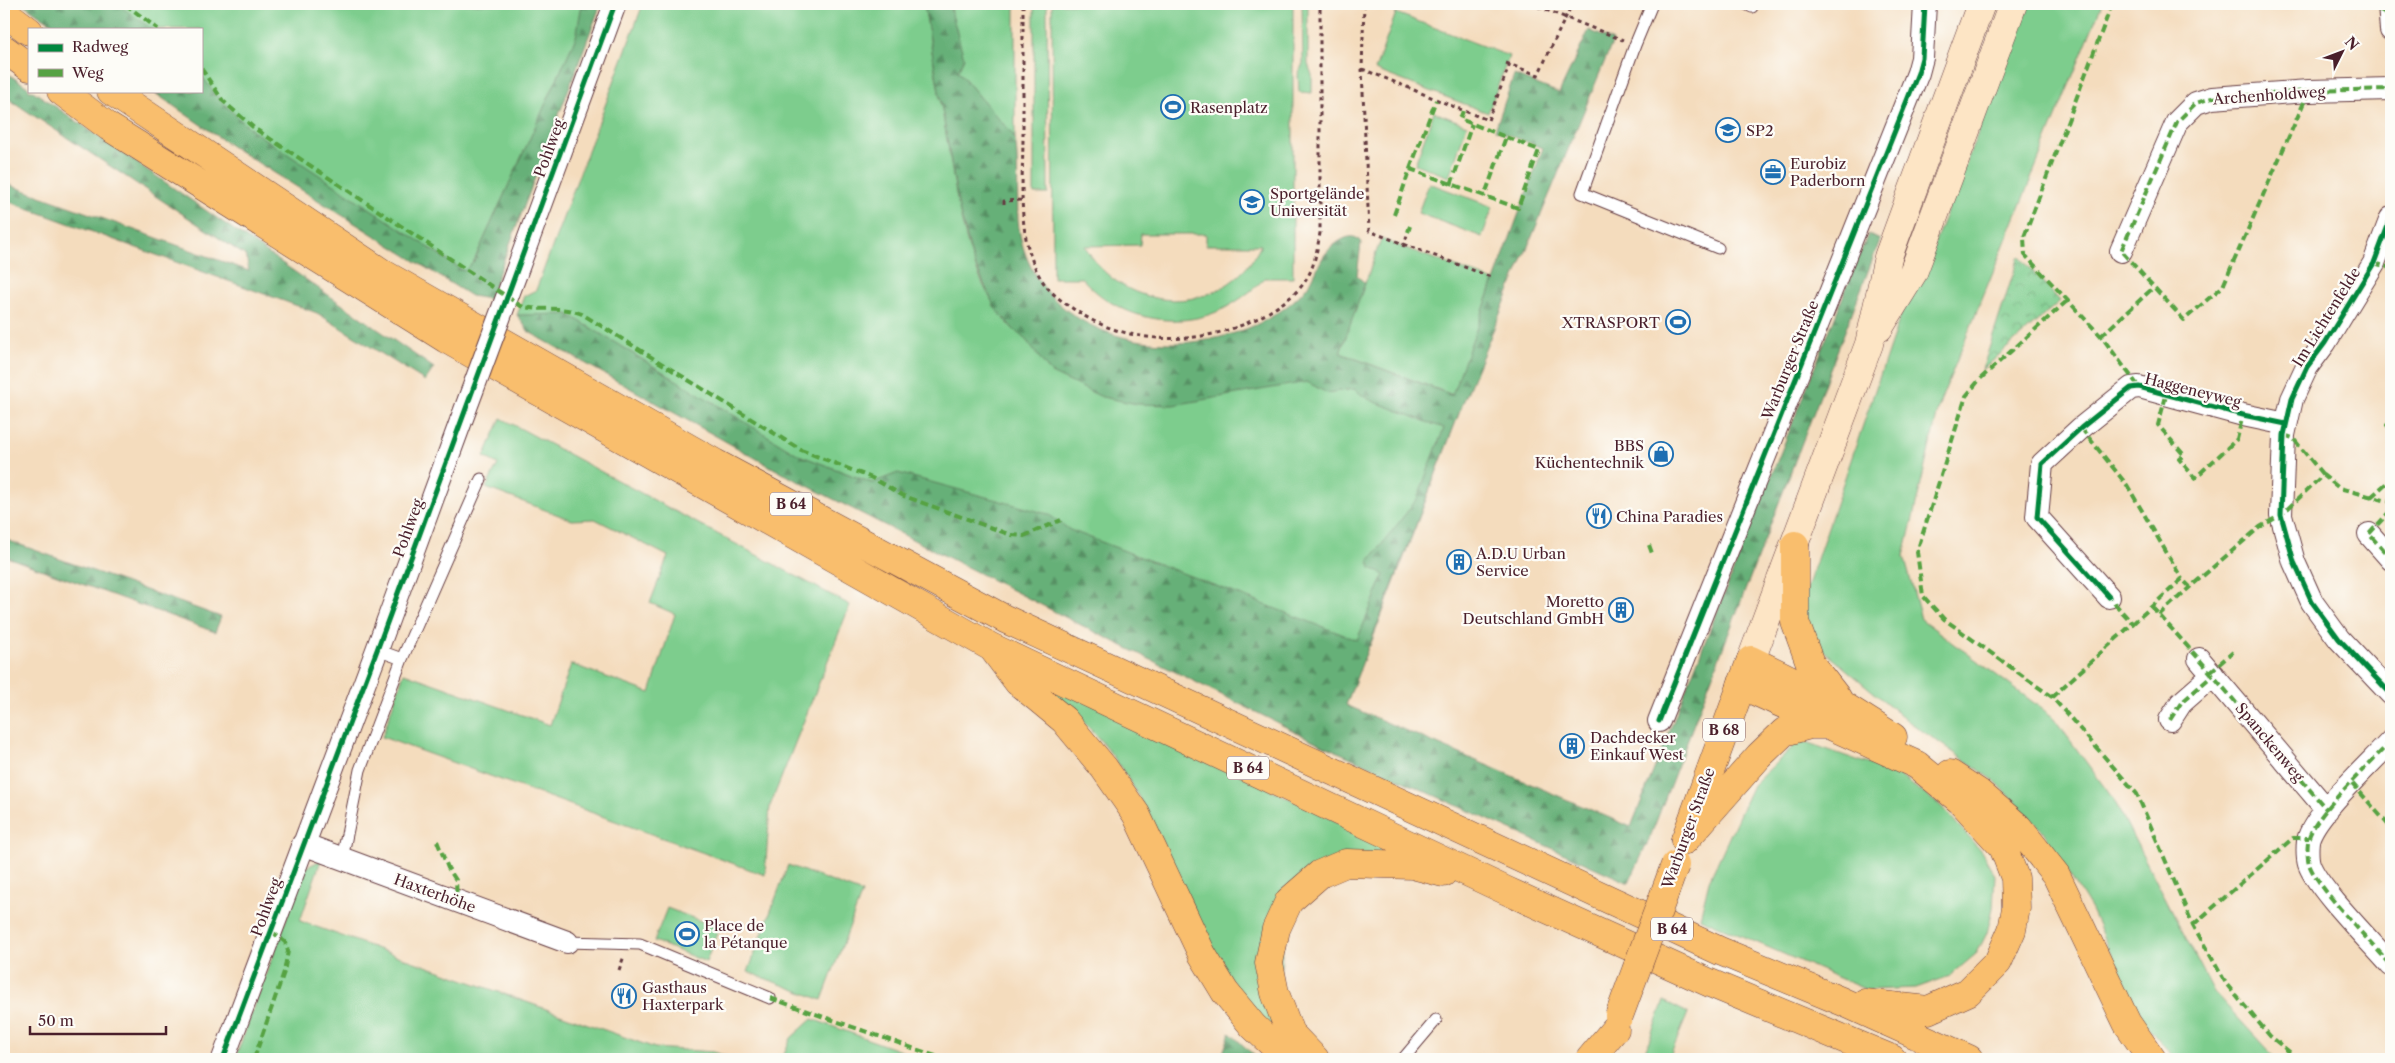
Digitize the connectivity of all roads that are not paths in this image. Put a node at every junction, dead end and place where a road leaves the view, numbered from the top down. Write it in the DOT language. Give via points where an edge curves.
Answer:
graph roads {
  1 [pos="616,4"];
  2 [pos="1652,4"];
  3 [pos="1925,4"];
  4 [pos="1981,4"];
  5 [pos="2014,4"];
  6 [pos="2389,4"];
  7 [pos="4,12"];
  8 [pos="28,30"];
  9 [pos="2391,30"];
  10 [pos="4,49"];
  11 [pos="28,66"];
  12 [pos="2391,89"];
  13 [pos="62,92"];
  14 [pos="112,92"];
  15 [pos="2391,218"];
  16 [pos="1718,248"];
  17 [pos="2121,251"];
  18 [pos="2383,266"];
  19 [pos="1869,344"];
  20 [pos="2286,424"];
  21 [pos="482,479"];
  22 [pos="2369,534"];
  23 [pos="1795,545"];
  24 [pos="2391,559"];
  25 [pos="2109,597"];
  26 [pos="991,647"];
  27 [pos="377,650"];
  28 [pos="402,659"];
  29 [pos="1751,660"];
  30 [pos="1741,685"];
  31 [pos="2391,694"];
  32 [pos="1839,716"];
  33 [pos="2170,720"];
  34 [pos="1659,721"];
  35 [pos="2391,741"];
  36 [pos="2327,810"];
  37 [pos="303,844"];
  38 [pos="1680,852"];
  39 [pos="342,859"];
  40 [pos="1505,890"];
  41 [pos="567,942"];
  42 [pos="2391,964"];
  43 [pos="770,998"];
  44 [pos="1841,1001"];
  45 [pos="1436,1020"];
  46 [pos="1617,1022"];
  47 [pos="223,1059"];
  48 [pos="1288,1059"];
  49 [pos="1315,1059"];
  50 [pos="1402,1059"];
  51 [pos="1590,1059"];
  52 [pos="1604,1059"];
  53 [pos="1892,1059"];
  54 [pos="1969,1059"];
  55 [pos="2152,1059"];
  1 -- 27 [label="street, Pohlweg, bridge"];
  2 -- 16 [label="lane" via="1582,193"];
  3 -- 34 [label="street, Warburger Straße" via="1918,73"];
  4 -- 19 [label="main road, Warburger Straße" via="1888,257"];
  5 -- 19 [label="main road, Warburger Straße" via="1913,274"];
  6 -- 9 [label="street"];
  7 -- 8 [label="main road"];
  10 -- 11 [label="main road"];
  12 -- 17 [label="street, Archenholdweg" via="2309,91 2212,98 2196,103 2177,122"];
  13 -- 26 [label="main road, B 64" via="109,127 446,339"];
  14 -- 44 [label="main road, B 64" via="384,274 715,463 1005,619 1720,951"];
  15 -- 18 [label="street, Im Lichtenfelde"];
  18 -- 20 [label="street, Im Lichtenfelde" via="2307,368 2292,399"];
  19 -- 23 [label="main road, Warburger Straße"];
  20 -- 25 [label="street, Haggeneyweg" via="2138,387 2131,388 2042,464 2037,517"];
  20 -- 31 [label="street, Im Lichtenfelde" via="2282,515 2294,562 2312,602 2333,632"];
  21 -- 28 [label="lane"];
  22 -- 24 [label="street"];
  23 -- 29 [label="main road, Warburger Straße"];
  23 -- 32 [label="main road" via="1795,622 1810,663"];
  26 -- 40 [label="main road, B 64"];
  26 -- 48 [label="main road" via="1018,682 1064,720 1104,768 1136,814 1202,954 1225,992 1253,1026"];
  27 -- 28 [label="lane"];
  27 -- 37 [label="street, Pohlweg"];
  28 -- 39 [label="lane" via="360,770"];
  29 -- 30 [label="main road, Warburger Straße"];
  29 -- 32 [label="main road"];
  30 -- 32 [label="main road"];
  30 -- 38 [label="main road, Warburger Straße / B 68"];
  32 -- 38 [label="main road" via="1784,732 1759,756"];
  32 -- 44 [label="main road" via="1917,765 1962,802 2003,847 2015,878 2016,908 2012,930 1998,962 1968,992 1928,1010"];
  32 -- 55 [label="main road" via="1979,793 2018,827 2056,875 2127,1023"];
  33 -- 36 [label="street, Spanckenweg" via="2206,667"];
  35 -- 36 [label="street"];
  36 -- 42 [label="street" via="2309,838 2309,863 2322,885"];
  37 -- 39 [label="street, Haxterhöhe"];
  37 -- 47 [label="street, Pohlweg"];
  38 -- 46 [label="main road, Warburger Straße / B 68, bridge"];
  39 -- 41 [label="street, Haxterhöhe"];
  40 -- 49 [label="main road" via="1412,865 1346,863 1320,874 1290,902 1276,929 1270,962 1274,993 1290,1033"];
  40 -- 53 [label="main road, B 64" via="1710,983"];
  41 -- 43 [label="lane" via="640,944"];
  44 -- 54 [label="main road, B 64"];
  45 -- 50 [label="lane"];
  46 -- 51 [label="main road"];
  46 -- 52 [label="main road, Warburger Straße / B 68"];
}
